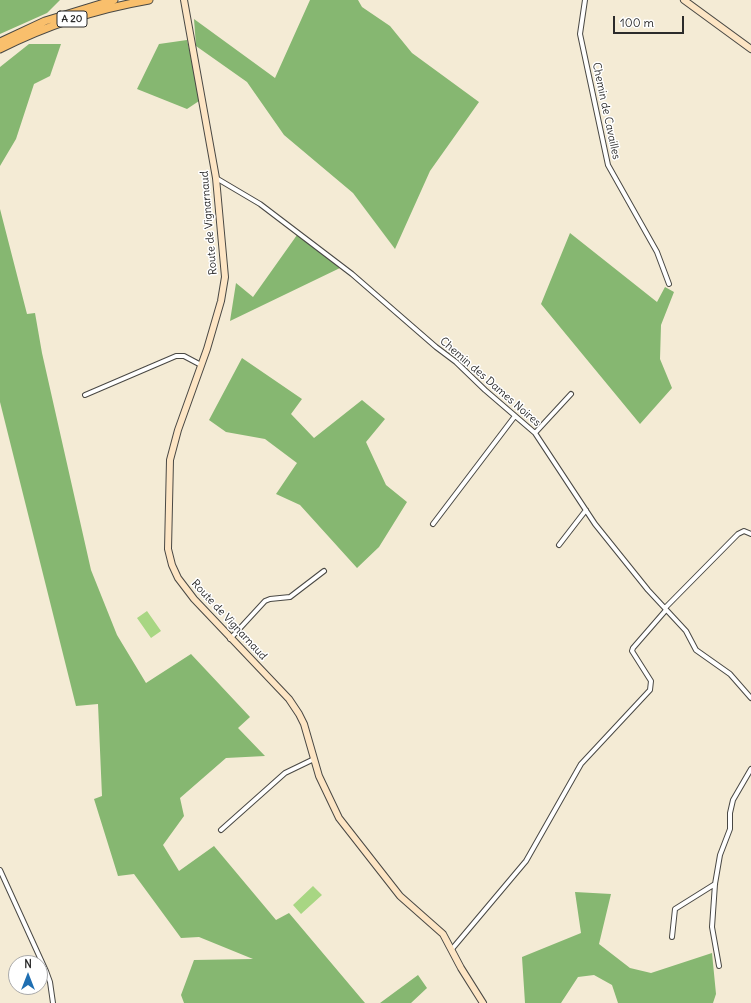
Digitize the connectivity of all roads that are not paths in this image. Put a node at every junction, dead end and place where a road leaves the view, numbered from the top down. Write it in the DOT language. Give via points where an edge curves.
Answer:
graph roads {
  1 [pos="114,0"];
  2 [pos="149,0"];
  3 [pos="184,0"];
  4 [pos="585,0"];
  5 [pos="684,0"];
  6 [pos="0,42"];
  7 [pos="0,49"];
  8 [pos="751,49"];
  9 [pos="216,178"];
  10 [pos="669,284"];
  11 [pos="201,365"];
  12 [pos="571,394"];
  13 [pos="86,395"];
  14 [pos="515,416"];
  15 [pos="535,433"];
  16 [pos="586,510"];
  17 [pos="433,524"];
  18 [pos="751,534"];
  19 [pos="559,545"];
  20 [pos="324,571"];
  21 [pos="666,609"];
  22 [pos="230,639"];
  23 [pos="751,698"];
  24 [pos="314,759"];
  25 [pos="751,769"];
  26 [pos="221,830"];
  27 [pos="0,870"];
  28 [pos="715,884"];
  29 [pos="672,937"];
  30 [pos="452,949"];
  31 [pos="719,966"];
  32 [pos="53,1003"];
  33 [pos="483,1003"];
  1 -- 6 [label="highway, A 20" via="46,21"];
  2 -- 7 [label="highway, A 20" via="69,20"];
  3 -- 9 [label="street, Route de Vignarnaud"];
  4 -- 10 [label="street, Chemin de Cavailles" via="580,34 608,165 657,252"];
  5 -- 8 [label="street"];
  9 -- 11 [label="street, Route de Vignarnaud" via="225,277 221,301"];
  9 -- 14 [label="street, Chemin des Dames Noires" via="260,204 352,274"];
  11 -- 13 [label="street" via="184,356 176,356"];
  11 -- 22 [label="street, Route de Vignarnaud" via="170,460 168,549 178,578"];
  12 -- 15 [label="street"];
  14 -- 15 [label="street, Chemin des Dames Noires"];
  14 -- 17 [label="street"];
  15 -- 16 [label="street, Chemin des Dames Noires"];
  16 -- 19 [label="street"];
  16 -- 21 [label="street, Chemin des Dames Noires" via="616,552"];
  18 -- 21 [label="street" via="744,531 738,534"];
  20 -- 22 [label="street" via="290,597 265,601"];
  21 -- 23 [label="street, Chemin des Dames Noires" via="686,631 696,650 730,674"];
  21 -- 30 [label="street" via="632,651 652,680 650,690 581,764 526,861"];
  22 -- 24 [label="street, Route de Vignarnaud" via="288,698 300,714"];
  24 -- 26 [label="street" via="285,773"];
  24 -- 30 [label="street, Route de Vignarnaud" via="331,804 347,830 400,896 439,929"];
  25 -- 28 [label="street" via="733,800 730,829 720,855"];
  27 -- 32 [label="street" via="46,971"];
  28 -- 29 [label="street" via="675,910"];
  28 -- 31 [label="street" via="712,927"];
  30 -- 33 [label="street, Route de Vignarnaud"];
}
